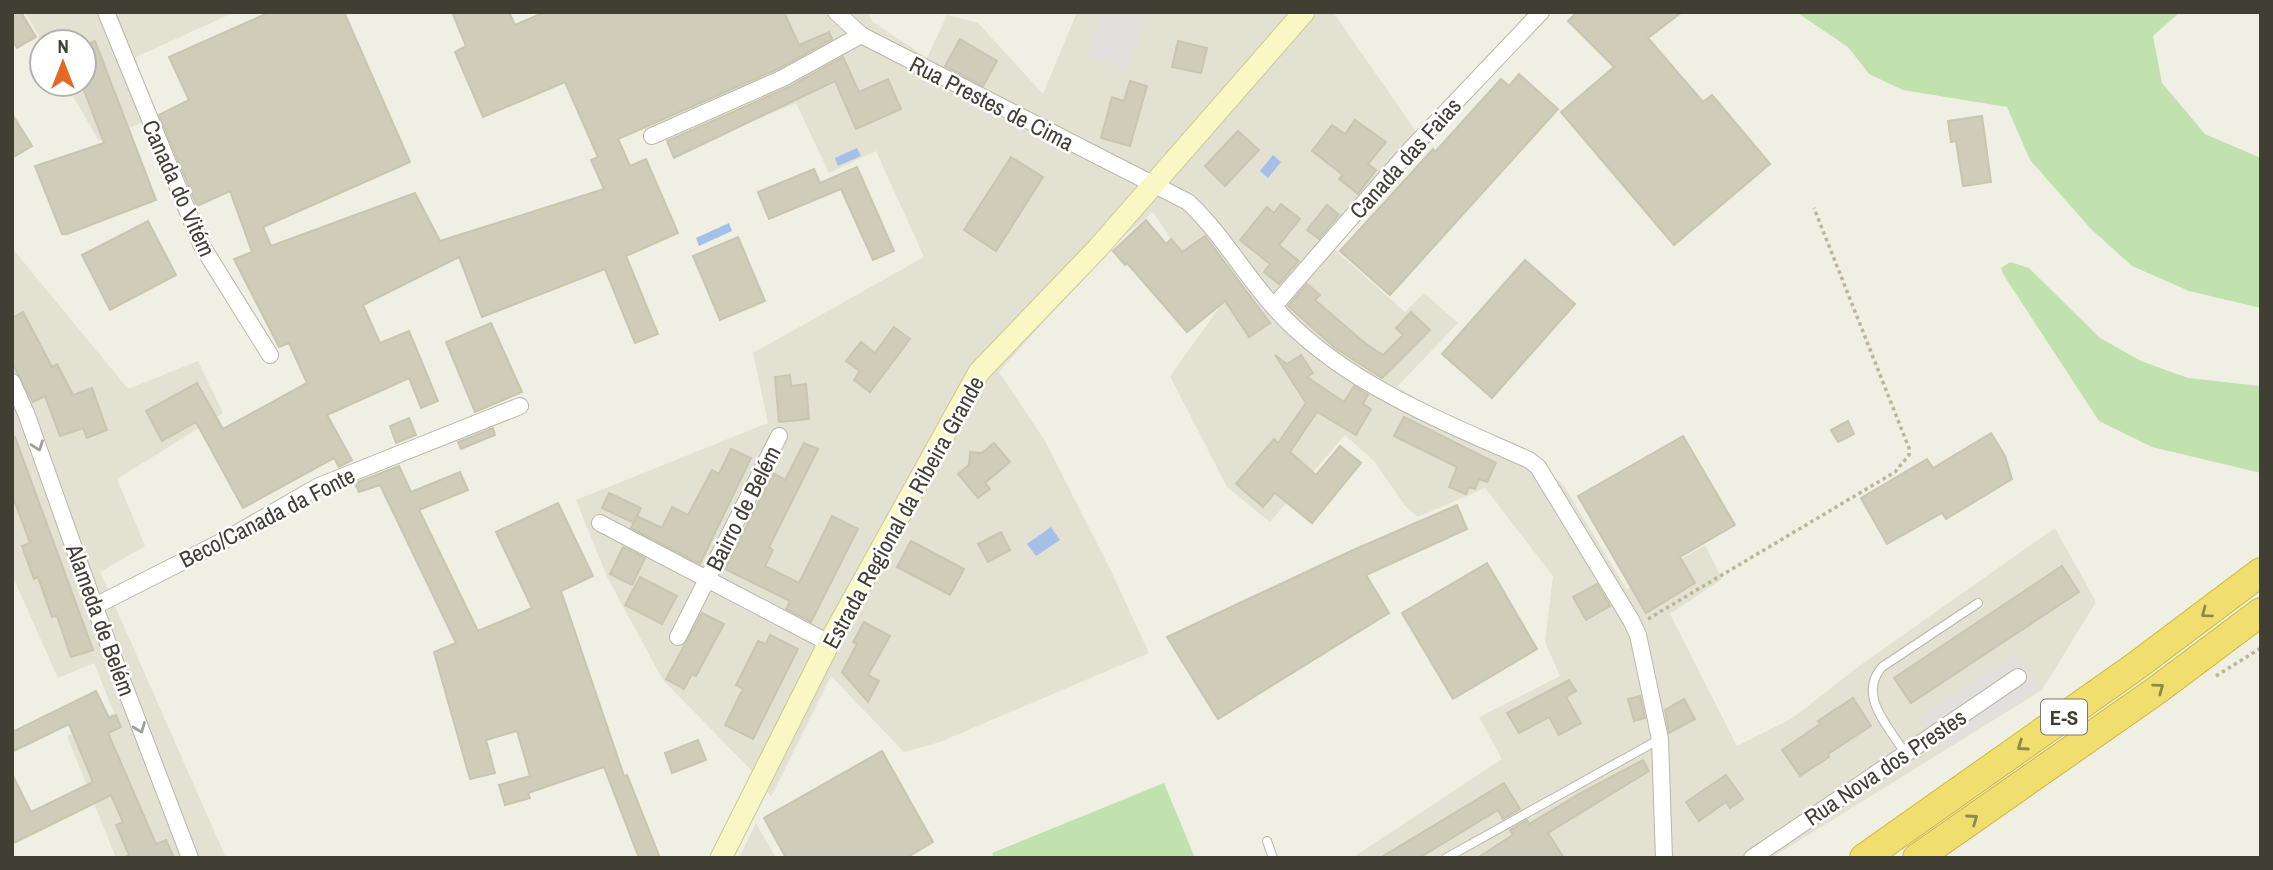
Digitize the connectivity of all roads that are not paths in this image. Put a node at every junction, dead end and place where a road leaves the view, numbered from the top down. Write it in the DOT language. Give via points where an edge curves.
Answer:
graph roads {
  1 [pos="106,12"];
  2 [pos="836,12"];
  3 [pos="1304,12"];
  4 [pos="1541,12"];
  5 [pos="861,36"];
  6 [pos="652,135"];
  7 [pos="1153,185"];
  8 [pos="1273,306"];
  9 [pos="270,355"];
  10 [pos="12,382"];
  11 [pos="520,406"];
  12 [pos="779,436"];
  13 [pos="600,523"];
  14 [pos="2261,572"];
  15 [pos="707,579"];
  16 [pos="1978,603"];
  17 [pos="95,606"];
  18 [pos="2261,612"];
  19 [pos="678,637"];
  20 [pos="829,643"];
  21 [pos="2018,677"];
  22 [pos="1660,739"];
  23 [pos="1905,753"];
  24 [pos="1267,841"];
  25 [pos="1663,855"];
  26 [pos="190,858"];
  27 [pos="721,858"];
  28 [pos="1273,858"];
  29 [pos="1446,858"];
  30 [pos="1646,858"];
  31 [pos="1752,858"];
  32 [pos="1864,858"];
  33 [pos="1917,858"];
  1 -- 9 [label="street, Canada do Vitém" via="202,246"];
  2 -- 5 [label="street, Rua Prestes de Cima"];
  3 -- 7 [label="main road, Estrada Regional da Ribeira Grande"];
  4 -- 8 [label="street, Canada das Faias" via="1410,150"];
  5 -- 6 [label="street" via="783,78"];
  5 -- 7 [label="street, Rua Prestes de Cima"];
  7 -- 8 [label="street, Rua Prestes de Cima" via="1188,202 1208,220"];
  7 -- 20 [label="main road, Estrada Regional da Ribeira Grande" via="979,372"];
  8 -- 22 [label="street, Rua Prestes de Cima" via="1336,363 1538,467 1634,628"];
  10 -- 17 [label="street, Alameda de Belém, one-way"];
  11 -- 17 [label="street, Beco/Canada da Fonte" via="318,486"];
  12 -- 15 [label="street, Bairro de Belém"];
  13 -- 15 [label="street, Bairro de Belém"];
  14 -- 32 [label="highway, E-S, one-way"];
  15 -- 19 [label="street, Bairro de Belém"];
  15 -- 20 [label="street, Bairro de Belém"];
  16 -- 23 [label="lane" via="1876,674 1872,700"];
  17 -- 26 [label="street, Alameda de Belém, one-way"];
  33 -- 18 [label="highway, E-S, one-way" via="2158,690"];
  20 -- 27 [label="main road, Estrada Regional da Ribeira Grande"];
  21 -- 23 [label="street, Rua Nova dos Prestes"];
  22 -- 25 [label="street, Rua Prestes de Cima"];
  22 -- 29 [label="lane"];
  23 -- 31 [label="street, Rua Nova dos Prestes"];
  24 -- 28 [label="lane"];
  25 -- 30 [label="street"];
}
